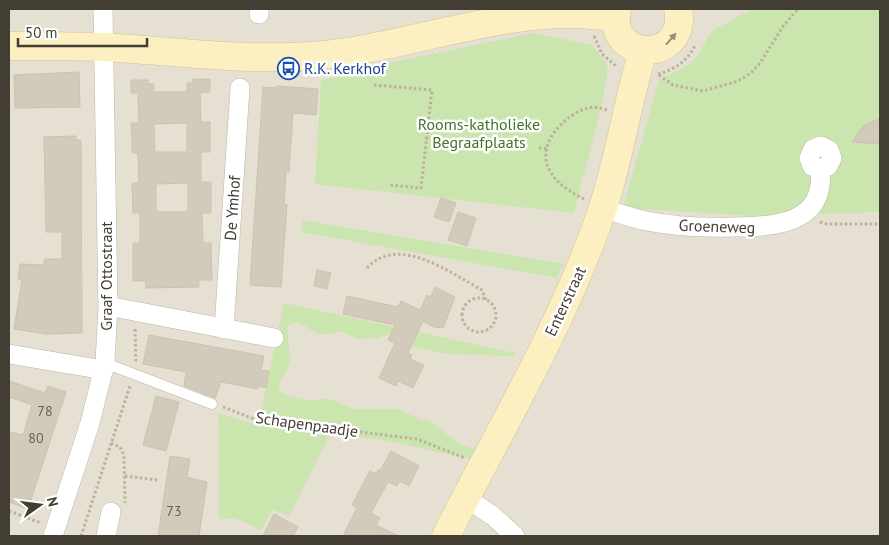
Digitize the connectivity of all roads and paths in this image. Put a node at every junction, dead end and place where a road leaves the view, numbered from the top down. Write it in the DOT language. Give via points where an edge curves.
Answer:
graph roads {
  1 [pos="103,9"];
  2 [pos="679,9"];
  3 [pos="798,9"];
  4 [pos="616,13"];
  5 [pos="9,46"];
  6 [pos="103,47"];
  7 [pos="643,51"];
  8 [pos="659,74"];
  9 [pos="374,84"];
  10 [pos="240,88"];
  11 [pos="627,114"];
  12 [pos="426,138"];
  13 [pos="527,147"];
  14 [pos="539,148"];
  15 [pos="548,149"];
  16 [pos="820,170"];
  17 [pos="389,185"];
  18 [pos="603,208"];
  19 [pos="801,216"];
  20 [pos="880,224"];
  21 [pos="366,268"];
  22 [pos="486,300"];
  23 [pos="108,306"];
  24 [pos="134,311"];
  25 [pos="224,328"];
  26 [pos="274,338"];
  27 [pos="9,354"];
  28 [pos="104,366"];
  29 [pos="133,374"];
  30 [pos="212,404"];
  31 [pos="111,443"];
  32 [pos="484,465"];
  33 [pos="125,476"];
  34 [pos="157,480"];
  35 [pos="466,498"];
  36 [pos="9,511"];
  37 [pos="111,512"];
  38 [pos="54,532"];
  39 [pos="81,536"];
  40 [pos="106,536"];
  41 [pos="446,536"];
  42 [pos="515,536"];
  1 -- 6 [label="street, Graaf Ottostraat"];
  7 -- 2 [label="main road, one-way" via="654,50 672,40 680,20"];
  3 -- 8 [label="path" via="752,73 738,81 703,91 673,85"];
  4 -- 6 [label="main road" via="531,15 314,56 240,57"];
  4 -- 7 [label="main road" via="617,30 623,40"];
  5 -- 6 [label="main road"];
  6 -- 23 [label="street, Graaf Ottostraat"];
  7 -- 11 [label="main road, Enterstraat"];
  9 -- 12 [label="path" via="432,90"];
  10 -- 25 [label="street, De Ymhof"];
  11 -- 15 [label="path" via="595,107 584,109 555,129"];
  11 -- 18 [label="main road, Enterstraat"];
  12 -- 13 [label="path"];
  12 -- 17 [label="path" via="422,188"];
  14 -- 15 [label="path"];
  15 -- 18 [label="path" via="547,164 555,177 571,192"];
  16 -- 19 [label="street" via="820,191"];
  18 -- 19 [label="street, Groeneweg" via="646,221 692,228 766,227"];
  18 -- 32 [label="main road, Enterstraat" via="563,310"];
  19 -- 20 [label="path" via="827,224"];
  21 -- 22 [label="path" via="375,259 390,253 410,255 482,290"];
  22 -- 22 [label="path" via="494,306 495,323 486,331 474,332 465,325 463,310 474,299"];
  23 -- 24 [label="street"];
  23 -- 28 [label="street, Graaf Ottostraat"];
  24 -- 25 [label="street"];
  24 -- 29 [label="path" via="136,361"];
  25 -- 26 [label="street"];
  27 -- 28 [label="street"];
  28 -- 29 [label="lane"];
  28 -- 38 [label="street, Graaf Ottostraat" via="90,424"];
  29 -- 30 [label="lane"];
  29 -- 31 [label="path"];
  30 -- 32 [label="path, Schapenpaadje" via="254,418 417,439"];
  31 -- 33 [label="path" via="120,447 124,455"];
  31 -- 39 [label="path"];
  32 -- 35 [label="main road, Enterstraat"];
  33 -- 34 [label="path"];
  33 -- 37 [label="path" via="125,517"];
  35 -- 41 [label="main road, Enterstraat"];
  35 -- 42 [label="street"];
  36 -- 38 [label="path"];
  37 -- 40 [label="street"];
}
